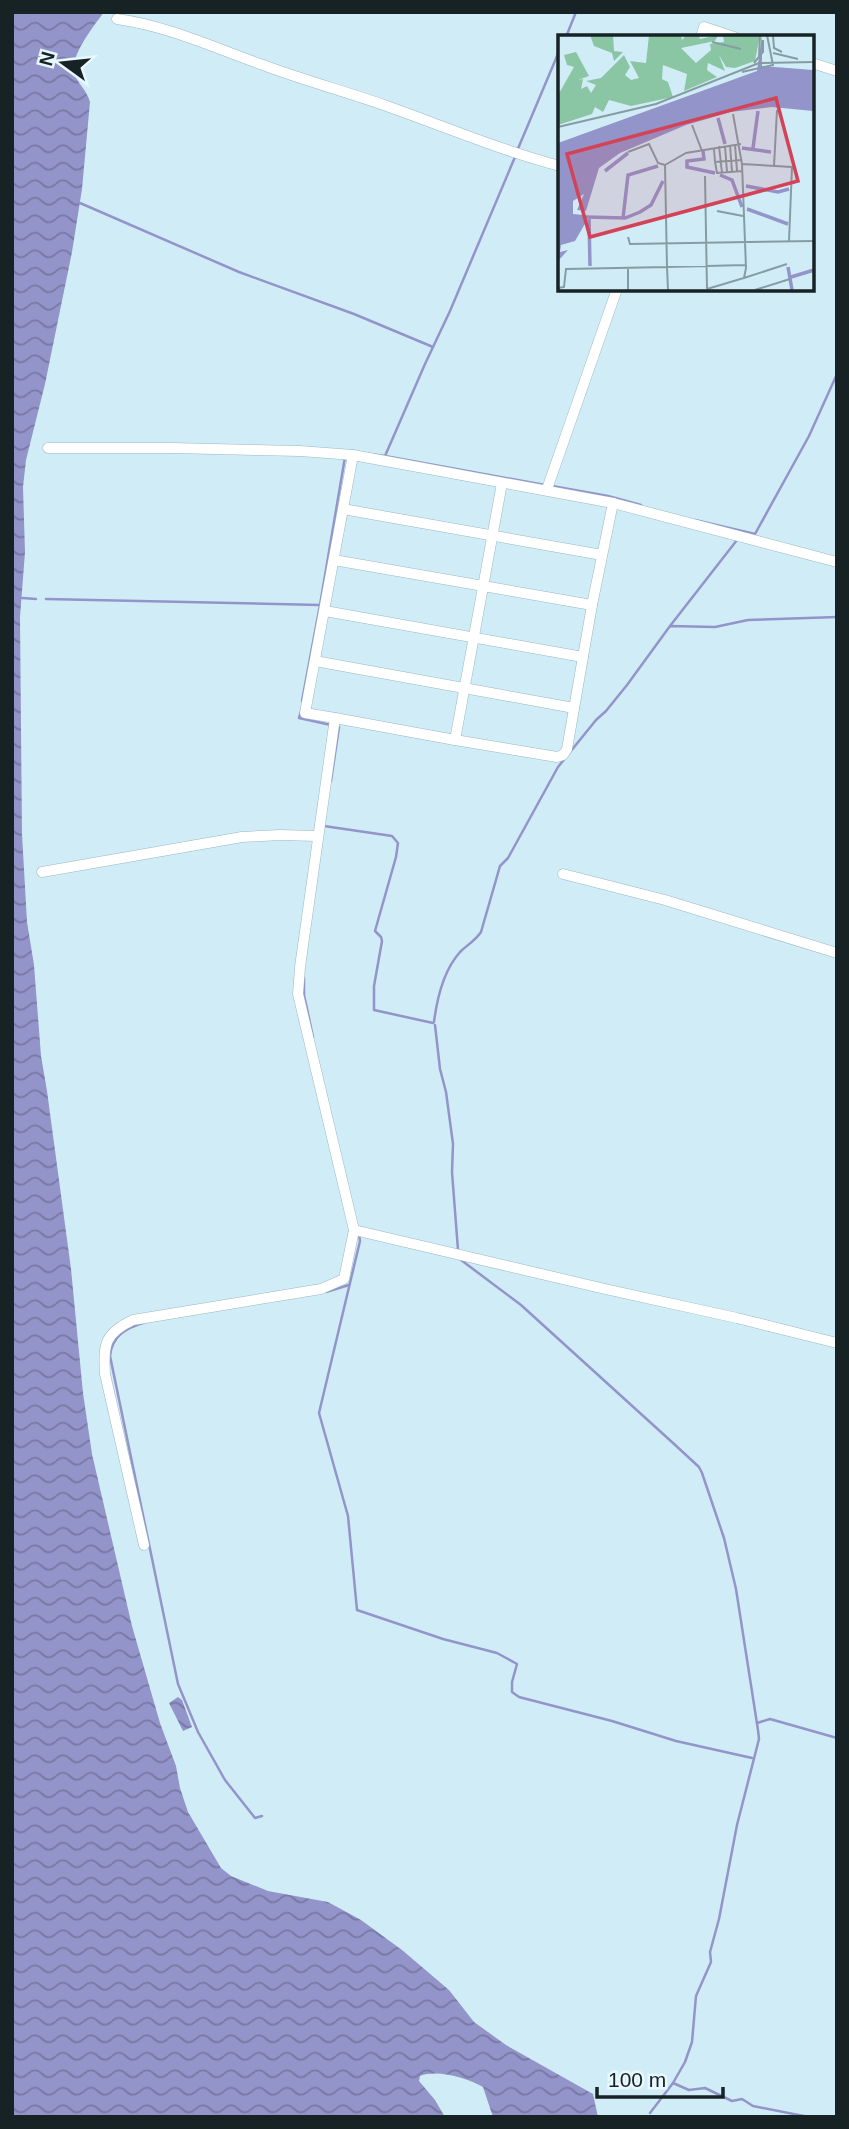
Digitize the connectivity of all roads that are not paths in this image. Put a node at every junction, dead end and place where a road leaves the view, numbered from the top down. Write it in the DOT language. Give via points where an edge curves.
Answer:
graph roads {
  1 [pos="117,19"];
  2 [pos="702,35"];
  3 [pos="728,35"];
  4 [pos="814,64"];
  5 [pos="837,71"];
  6 [pos="558,165"];
  7 [pos="617,290"];
  8 [pos="48,448"];
  9 [pos="353,455"];
  10 [pos="502,483"];
  11 [pos="547,489"];
  12 [pos="613,503"];
  13 [pos="343,509"];
  14 [pos="492,536"];
  15 [pos="602,555"];
  16 [pos="334,560"];
  17 [pos="837,562"];
  18 [pos="483,587"];
  19 [pos="592,606"];
  20 [pos="325,611"];
  21 [pos="472,637"];
  22 [pos="583,657"];
  23 [pos="315,661"];
  24 [pos="464,688"];
  25 [pos="573,708"];
  26 [pos="335,718"];
  27 [pos="455,740"];
  28 [pos="317,836"];
  29 [pos="42,872"];
  30 [pos="563,874"];
  31 [pos="837,953"];
  32 [pos="354,1230"];
  33 [pos="837,1343"];
  34 [pos="144,1545"];
  1 -- 6 [label="street" via="174,32"];
  2 -- 3 [label="street" via="704,27"];
  4 -- 5 [label="street"];
  7 -- 11 [label="street"];
  8 -- 9 [label="street"];
  9 -- 10 [label="street"];
  9 -- 13 [label="street"];
  10 -- 11 [label="street"];
  10 -- 14 [label="street"];
  11 -- 12 [label="street"];
  12 -- 15 [label="street"];
  12 -- 17 [label="street"];
  13 -- 14 [label="street"];
  13 -- 16 [label="street"];
  14 -- 15 [label="street"];
  14 -- 18 [label="street"];
  15 -- 19 [label="street"];
  16 -- 18 [label="street"];
  16 -- 20 [label="street"];
  18 -- 19 [label="street"];
  18 -- 21 [label="street"];
  19 -- 22 [label="street"];
  20 -- 21 [label="street"];
  20 -- 23 [label="street"];
  21 -- 22 [label="street"];
  21 -- 24 [label="street"];
  22 -- 25 [label="street"];
  23 -- 24 [label="street"];
  23 -- 26 [label="street" via="305,713"];
  24 -- 25 [label="street"];
  24 -- 27 [label="street"];
  25 -- 27 [label="street" via="567,749 557,757"];
  26 -- 27 [label="street"];
  26 -- 28 [label="street"];
  28 -- 29 [label="street" via="242,837"];
  28 -- 32 [label="street" via="298,994"];
  30 -- 31 [label="street"];
  32 -- 33 [label="street"];
  32 -- 34 [label="street" via="344,1279 321,1289 133,1320 115,1329 106,1344 105,1374"];
}
